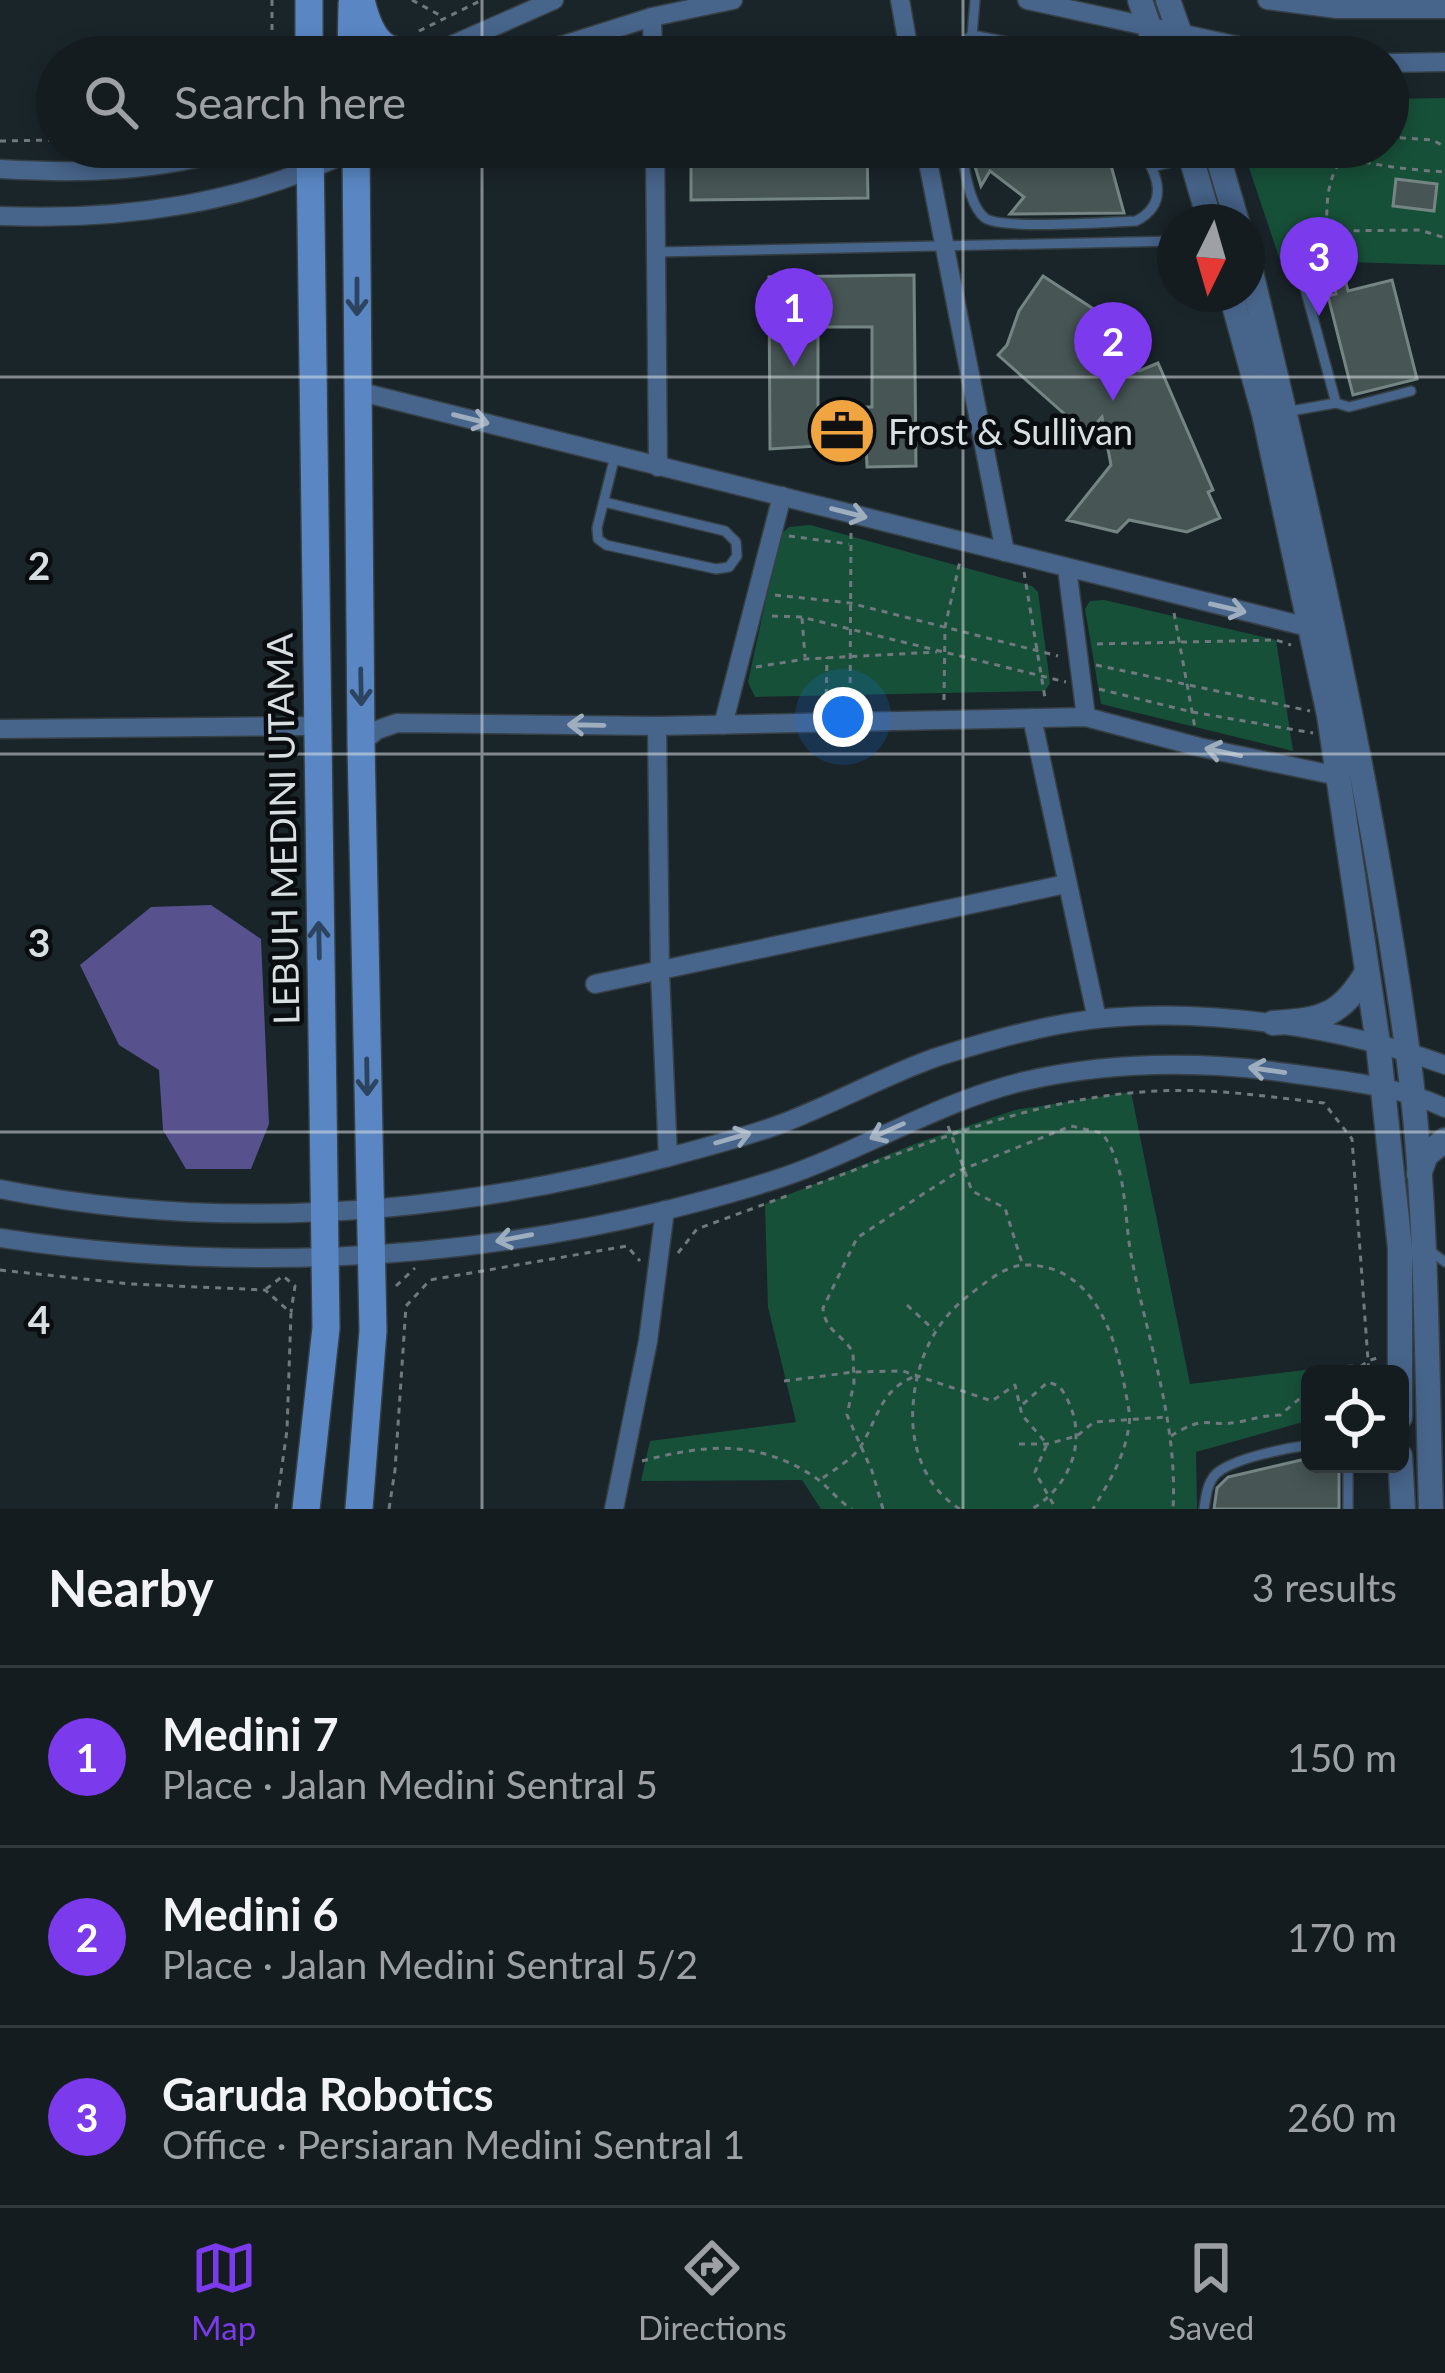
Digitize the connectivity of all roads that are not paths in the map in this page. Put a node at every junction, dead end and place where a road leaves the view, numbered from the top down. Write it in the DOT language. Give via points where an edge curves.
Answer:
graph roads {
  1 [pos="309,0"];
  2 [pos="356,0"];
  3 [pos="554,0"];
  4 [pos="733,0"];
  5 [pos="900,0"];
  6 [pos="975,0"];
  7 [pos="1028,0"];
  8 [pos="1140,0"];
  9 [pos="1168,0"];
  10 [pos="1267,0"];
  11 [pos="1445,8"];
  12 [pos="652,17"];
  13 [pos="1150,27"];
  14 [pos="972,35"];
  15 [pos="309,36"];
  16 [pos="353,36"];
  17 [pos="372,36"];
  18 [pos="471,36"];
  19 [pos="592,36"];
  20 [pos="652,36"];
  21 [pos="906,36"];
  22 [pos="977,36"];
  23 [pos="1153,36"];
  24 [pos="1167,36"];
  25 [pos="1181,36"];
  26 [pos="1445,62"];
  27 [pos="1409,63"];
  28 [pos="125,168"];
  29 [pos="282,168"];
  30 [pos="310,168"];
  31 [pos="357,168"];
  32 [pos="656,168"];
  33 [pos="929,168"];
  34 [pos="966,168"];
  35 [pos="1154,168"];
  36 [pos="1194,168"];
  37 [pos="1221,168"];
  38 [pos="0,169"];
  39 [pos="1205,204"];
  40 [pos="1232,204"];
  41 [pos="0,216"];
  42 [pos="1157,242"];
  43 [pos="942,248"];
  44 [pos="658,252"];
  45 [pos="1305,288"];
  46 [pos="1236,312"];
  47 [pos="1261,312"];
  48 [pos="358,391"];
  49 [pos="1411,391"];
  50 [pos="1336,403"];
  51 [pos="1285,412"];
  52 [pos="615,456"];
  53 [pos="658,467"];
  54 [pos="782,496"];
  55 [pos="604,502"];
  56 [pos="1013,554"];
  57 [pos="1067,568"];
  58 [pos="1312,628"];
  59 [pos="1086,717"];
  60 [pos="1040,718"];
  61 [pos="723,725"];
  62 [pos="316,726"];
  63 [pos="657,726"];
  64 [pos="0,729"];
  65 [pos="361,743"];
  66 [pos="1338,776"];
  67 [pos="1066,884"];
  68 [pos="1367,972"];
  69 [pos="660,973"];
  70 [pos="595,984"];
  71 [pos="1097,1019"];
  72 [pos="1273,1023"];
  73 [pos="1378,1043"];
  74 [pos="1407,1052"];
  75 [pos="1445,1065"];
  76 [pos="1382,1089"];
  77 [pos="1410,1095"];
  78 [pos="1445,1108"];
  79 [pos="1445,1140"];
  80 [pos="668,1157"];
  81 [pos="1419,1174"];
  82 [pos="0,1190"];
  83 [pos="369,1209"];
  84 [pos="665,1210"];
  85 [pos="323,1212"];
  86 [pos="0,1238"];
  87 [pos="370,1254"];
  88 [pos="1435,1255"];
  89 [pos="324,1256"];
  90 [pos="1400,1365"];
  91 [pos="1301,1446"];
  92 [pos="1348,1473"];
  93 [pos="1401,1473"];
  94 [pos="1445,1493"];
  95 [pos="306,1509"];
  96 [pos="359,1509"];
  97 [pos="614,1509"];
  98 [pos="1204,1509"];
  99 [pos="1348,1509"];
  100 [pos="1402,1509"];
  101 [pos="1432,1509"];
  1 -- 15 [label="main road"];
  2 -- 16 [label="main road"];
  2 -- 17 [label="main road"];
  3 -- 18 [label="street"];
  4 -- 12 [label="street"];
  5 -- 21 [label="street"];
  6 -- 14 [label="lane"];
  7 -- 13 [label="street"];
  8 -- 13 [label="street"];
  9 -- 25 [label="street"];
  10 -- 11 [label="street" via="1337,10"];
  12 -- 19 [label="street"];
  12 -- 20 [label="street"];
  13 -- 23 [label="street"];
  13 -- 24 [label="street"];
  14 -- 22 [label="lane"];
  26 -- 27 [label="street"];
  28 -- 38 [label="street"];
  29 -- 41 [label="street" via="154,210"];
  30 -- 62 [label="main road, LEBUH MEDINI UTAMA"];
  31 -- 48 [label="main road, one-way"];
  32 -- 44 [label="street"];
  33 -- 43 [label="street"];
  34 -- 35 [label="lane" via="976,207 996,223 1136,221 1153,210"];
  36 -- 39 [label="street"];
  37 -- 40 [label="street"];
  42 -- 43 [label="lane"];
  43 -- 44 [label="lane"];
  43 -- 56 [label="street"];
  44 -- 53 [label="street"];
  45 -- 50 [label="lane"];
  46 -- 58 [label="street"];
  47 -- 51 [label="street"];
  48 -- 52 [label="street, one-way"];
  48 -- 65 [label="main road, one-way"];
  49 -- 50 [label="lane" via="1349,407"];
  50 -- 51 [label="lane"];
  51 -- 74 [label="street" via="1364,780"];
  52 -- 53 [label="street"];
  52 -- 55 [label="lane"];
  53 -- 54 [label="street"];
  54 -- 56 [label="street, one-way"];
  54 -- 61 [label="street"];
  55 -- 55 [label="lane" via="597,528 606,545 716,569 737,556 725,531"];
  56 -- 57 [label="street"];
  57 -- 58 [label="street, one-way"];
  57 -- 59 [label="street"];
  58 -- 66 [label="street"];
  59 -- 60 [label="street"];
  66 -- 59 [label="street, one-way"];
  60 -- 61 [label="street"];
  60 -- 67 [label="street"];
  61 -- 63 [label="street"];
  62 -- 64 [label="street"];
  85 -- 62 [label="main road, LEBUH MEDINI UTAMA, one-way"];
  63 -- 65 [label="street, one-way" via="398,723"];
  63 -- 69 [label="street"];
  65 -- 83 [label="main road, one-way"];
  66 -- 68 [label="street"];
  67 -- 69 [label="street"];
  67 -- 71 [label="street"];
  68 -- 72 [label="street" via="1345,1005 1310,1021"];
  68 -- 73 [label="street"];
  69 -- 70 [label="street"];
  69 -- 80 [label="street"];
  71 -- 72 [label="street"];
  80 -- 71 [label="street, one-way" via="778,1125 934,1058"];
  72 -- 73 [label="street"];
  73 -- 74 [label="street"];
  73 -- 76 [label="street"];
  74 -- 75 [label="street"];
  74 -- 77 [label="street"];
  76 -- 77 [label="street"];
  76 -- 84 [label="street, one-way" via="1167,1064 1025,1081 942,1107 790,1174"];
  76 -- 90 [label="street" via="1400,1248"];
  77 -- 78 [label="street"];
  77 -- 81 [label="street"];
  79 -- 81 [label="street"];
  80 -- 83 [label="street" via="509,1192"];
  81 -- 88 [label="street"];
  82 -- 85 [label="street" via="178,1212"];
  83 -- 85 [label="street"];
  83 -- 87 [label="main road"];
  84 -- 87 [label="street, one-way" via="482,1244"];
  84 -- 97 [label="street"];
  85 -- 89 [label="main road, LEBUH MEDINI UTAMA"];
  86 -- 89 [label="street" via="185,1257"];
  87 -- 89 [label="street"];
  87 -- 96 [label="main road" via="371,1394"];
  88 -- 101 [label="street"];
  89 -- 95 [label="main road, LEBUH MEDINI UTAMA" via="326,1328"];
  91 -- 98 [label="lane" via="1218,1471"];
  92 -- 99 [label="lane"];
  93 -- 100 [label="street"];
  94 -- 101 [label="lane"];
}
